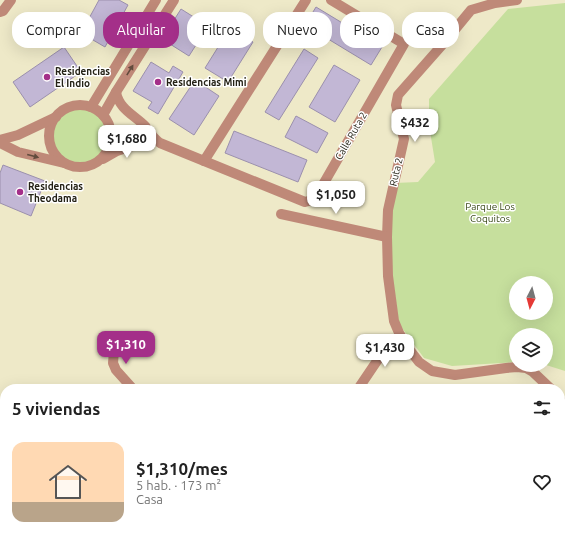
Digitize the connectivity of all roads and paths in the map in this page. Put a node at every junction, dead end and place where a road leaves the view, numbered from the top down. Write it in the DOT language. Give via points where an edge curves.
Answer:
graph roads {
  1 [pos="11,0"];
  2 [pos="156,0"];
  3 [pos="174,0"];
  4 [pos="306,0"];
  5 [pos="331,0"];
  6 [pos="517,0"];
  7 [pos="0,12"];
  8 [pos="116,92"];
  9 [pos="91,107"];
  10 [pos="103,115"];
  11 [pos="56,117"];
  12 [pos="156,141"];
  13 [pos="0,142"];
  14 [pos="204,161"];
  15 [pos="68,164"];
  16 [pos="94,164"];
  17 [pos="281,214"];
  18 [pos="387,237"];
  19 [pos="401,336"];
  20 [pos="115,340"];
  21 [pos="129,384"];
  22 [pos="361,384"];
  23 [pos="546,384"];
  1 -- 7 [label="street"];
  2 -- 9 [label="street"];
  8 -- 3 [label="street, one-way"];
  4 -- 14 [label="street"];
  5 -- 14 [label="street, Calle Ruta 2" via="404,44 317,195 305,202"];
  6 -- 18 [label="street, Ruta 2" via="471,10 398,95 396,105 404,139 388,210"];
  8 -- 10 [label="street"];
  8 -- 12 [label="street" via="117,98 127,112 145,127"];
  9 -- 10 [label="street"];
  9 -- 11 [label="street" via="71,107"];
  10 -- 16 [label="street" via="110,128 111,142 108,152"];
  11 -- 13 [label="street"];
  11 -- 15 [label="street" via="50,132 50,144 54,153"];
  12 -- 14 [label="street, Calle Ruta 2"];
  12 -- 16 [label="street" via="117,152"];
  13 -- 15 [label="street, one-way" via="18,152"];
  15 -- 16 [label="street" via="74,167"];
  17 -- 18 [label="street"];
  18 -- 19 [label="street, Ruta 2" via="388,276 394,322"];
  19 -- 22 [label="street" via="381,355"];
  19 -- 23 [label="street, Ruta 2" via="409,351 432,371 455,375 526,368"];
  20 -- 21 [label="street" via="113,363"];
}
